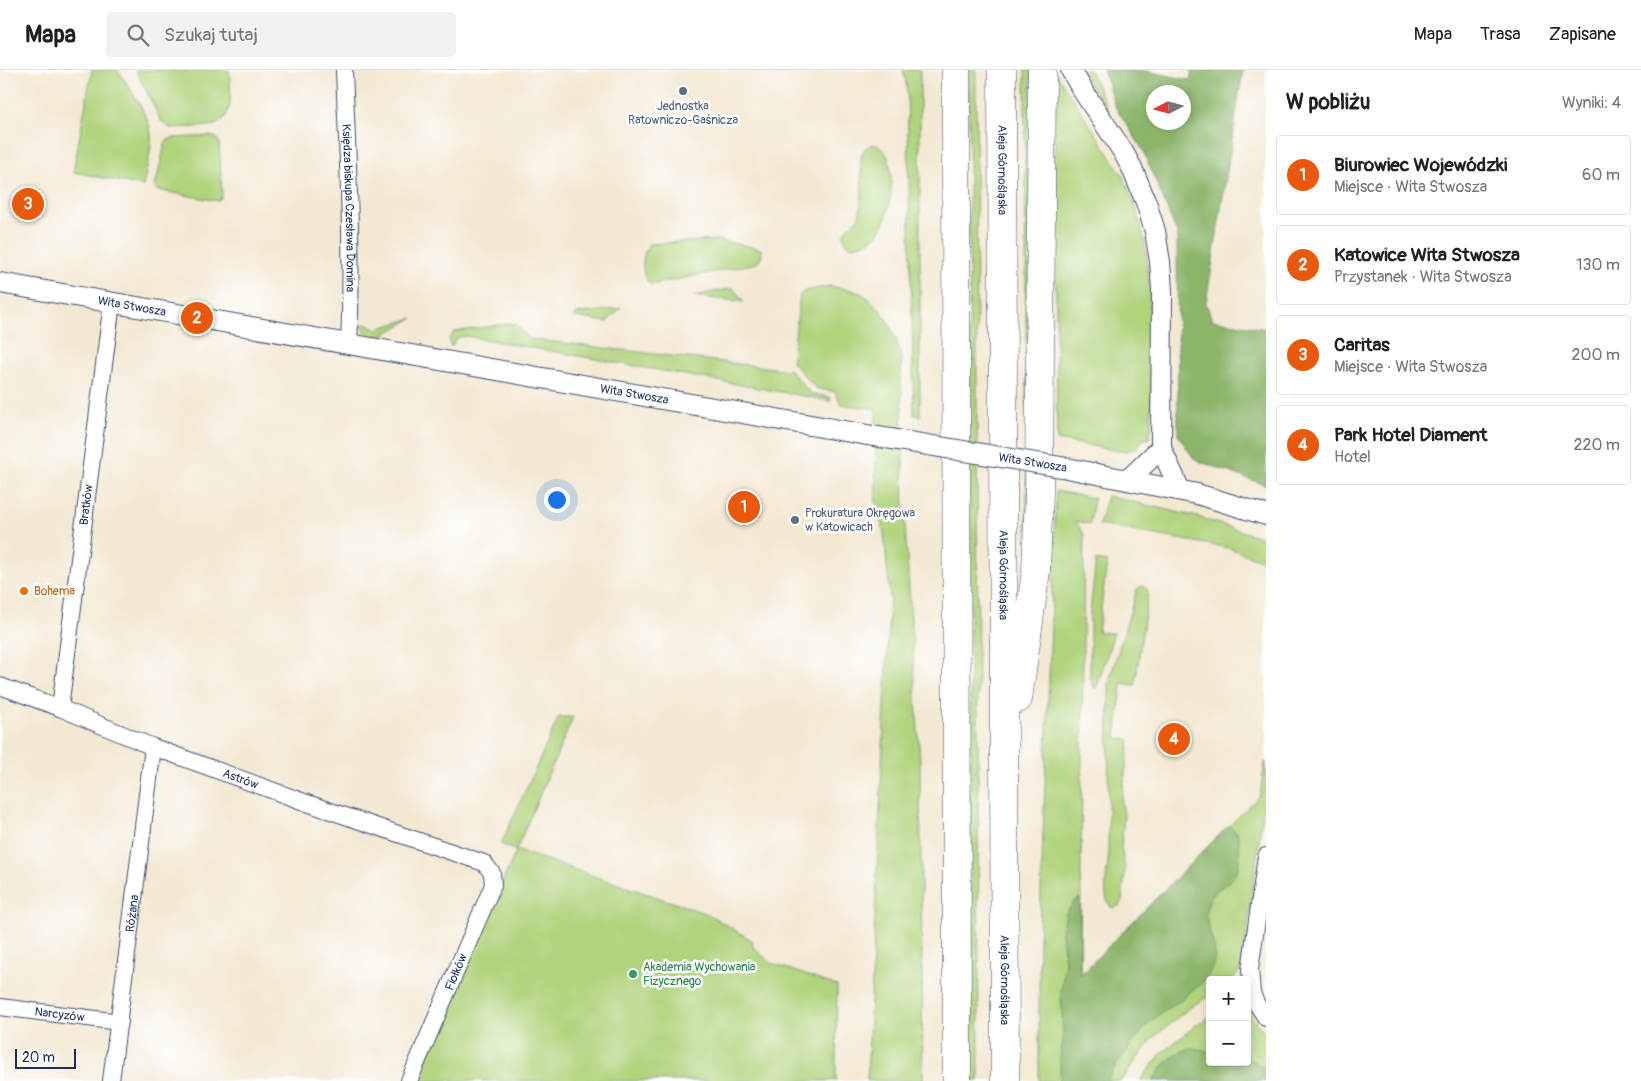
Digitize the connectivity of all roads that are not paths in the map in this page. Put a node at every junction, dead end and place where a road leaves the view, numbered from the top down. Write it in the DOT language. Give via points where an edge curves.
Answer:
graph roads {
  1 [pos="344,70"];
  2 [pos="956,70"];
  3 [pos="1002,70"];
  4 [pos="1042,70"];
  5 [pos="1072,70"];
  6 [pos="0,283"];
  7 [pos="112,302"];
  8 [pos="349,345"];
  9 [pos="1161,448"];
  10 [pos="1128,480"];
  11 [pos="1180,490"];
  12 [pos="1266,515"];
  13 [pos="0,686"];
  14 [pos="60,708"];
  15 [pos="153,747"];
  16 [pos="1004,790"];
  17 [pos="1266,856"];
  18 [pos="484,863"];
  19 [pos="0,1007"];
  20 [pos="1266,1018"];
  21 [pos="120,1022"];
  22 [pos="111,1081"];
  23 [pos="409,1081"];
  24 [pos="957,1081"];
  25 [pos="1005,1081"];
  1 -- 8 [label="street, Księdza biskupa Czesława Domina" via="351,223"];
  2 -- 24 [label="highway"];
  3 -- 16 [label="highway, Aleja Górnośląska"];
  4 -- 16 [label="highway" via="1036,570"];
  5 -- 9 [label="street" via="1132,168 1155,231 1162,290"];
  6 -- 7 [label="street, Wita Stwosza"];
  7 -- 8 [label="street, Wita Stwosza"];
  7 -- 14 [label="street, Bratków"];
  8 -- 10 [label="street, Wita Stwosza, bridge"];
  9 -- 10 [label="street"];
  9 -- 11 [label="street"];
  10 -- 11 [label="street, Wita Stwosza"];
  11 -- 12 [label="street, Wita Stwosza"];
  13 -- 14 [label="street, Astrów"];
  14 -- 15 [label="street, Astrów"];
  15 -- 18 [label="street, Astrów"];
  15 -- 21 [label="street, Różana"];
  16 -- 25 [label="highway, Aleja Górnośląska"];
  17 -- 20 [label="street" via="1250,970 1254,998"];
  18 -- 23 [label="street, Fiołków" via="492,873 493,885"];
  19 -- 21 [label="street, Narcyzów"];
  21 -- 22 [label="street, Różana"];
}
